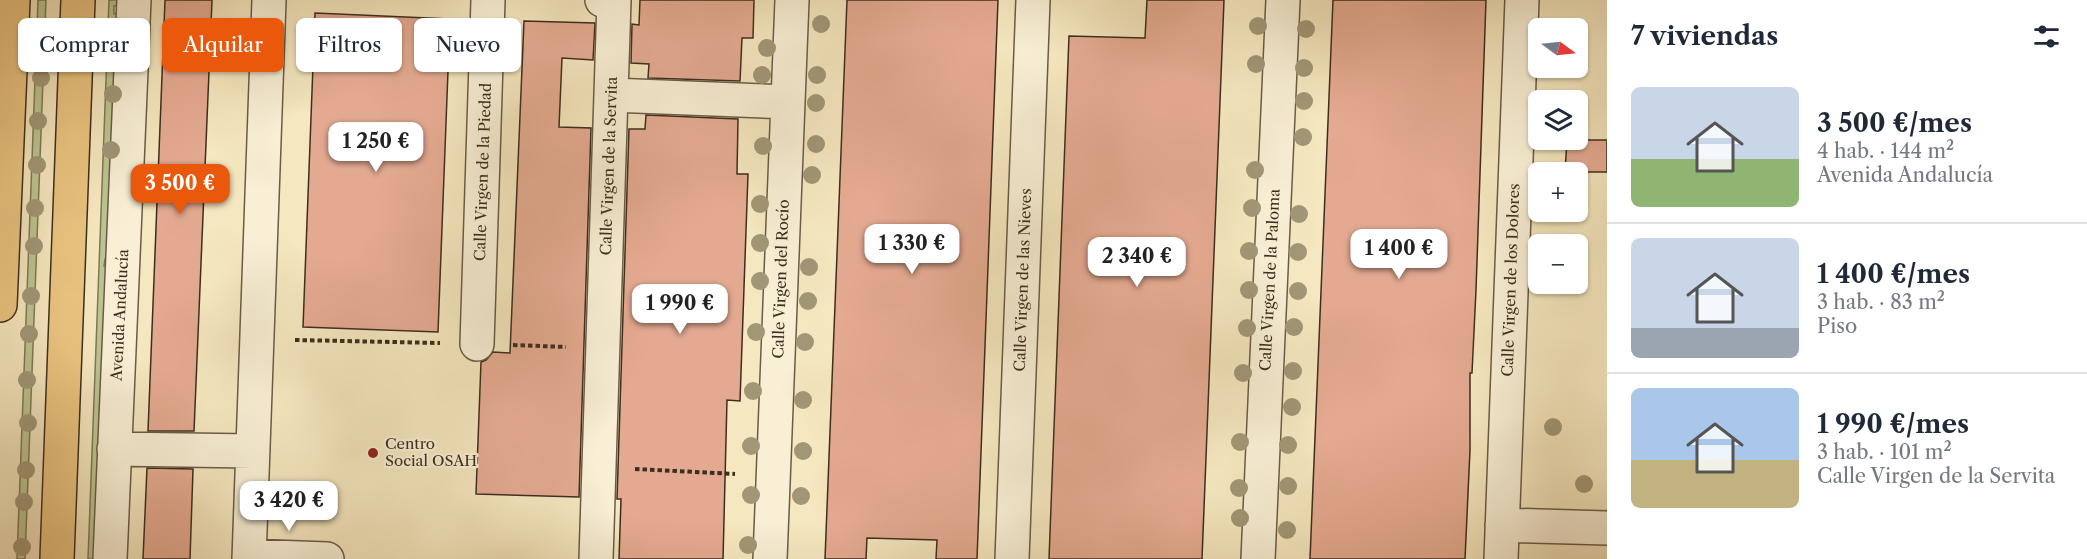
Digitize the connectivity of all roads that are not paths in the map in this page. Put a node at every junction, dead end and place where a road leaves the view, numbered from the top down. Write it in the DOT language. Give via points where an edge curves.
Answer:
graph roads {
  1 [pos="13,0"];
  2 [pos="78,0"];
  3 [pos="134,0"];
  4 [pos="269,0"];
  5 [pos="488,0"];
  6 [pos="602,0"];
  7 [pos="792,0"];
  8 [pos="1033,0"];
  9 [pos="1283,0"];
  10 [pos="1522,0"];
  11 [pos="611,95"];
  12 [pos="787,102"];
  13 [pos="0,305"];
  14 [pos="477,344"];
  15 [pos="114,449"];
  16 [pos="253,451"];
  17 [pos="1502,525"];
  18 [pos="1607,528"];
  19 [pos="249,558"];
  20 [pos="57,559"];
  21 [pos="110,559"];
  22 [pos="327,559"];
  23 [pos="596,559"];
  24 [pos="770,559"];
  25 [pos="1012,559"];
  26 [pos="1258,559"];
  27 [pos="1501,559"];
  1 -- 13 [label="main road"];
  2 -- 20 [label="main road"];
  3 -- 15 [label="street, Avenida Andalucía"];
  4 -- 16 [label="street"];
  5 -- 14 [label="street, Calle Virgen de la Piedad"];
  6 -- 11 [label="street, Calle Virgen de la Servita" via="614,1"];
  7 -- 12 [label="street, Calle Virgen del Rocío"];
  8 -- 25 [label="street, Calle Virgen de las Nieves"];
  9 -- 26 [label="street, Calle Virgen de la Paloma"];
  10 -- 17 [label="street, Calle Virgen de los Dolores"];
  11 -- 12 [label="street"];
  11 -- 23 [label="street, Calle Virgen de la Servita"];
  12 -- 24 [label="street, Calle Virgen del Rocío"];
  15 -- 16 [label="street"];
  15 -- 21 [label="street, Avenida Andalucía"];
  16 -- 19 [label="street"];
  17 -- 18 [label="street"];
  17 -- 27 [label="street, Calle Virgen de los Dolores"];
  19 -- 22 [label="street"];
}
